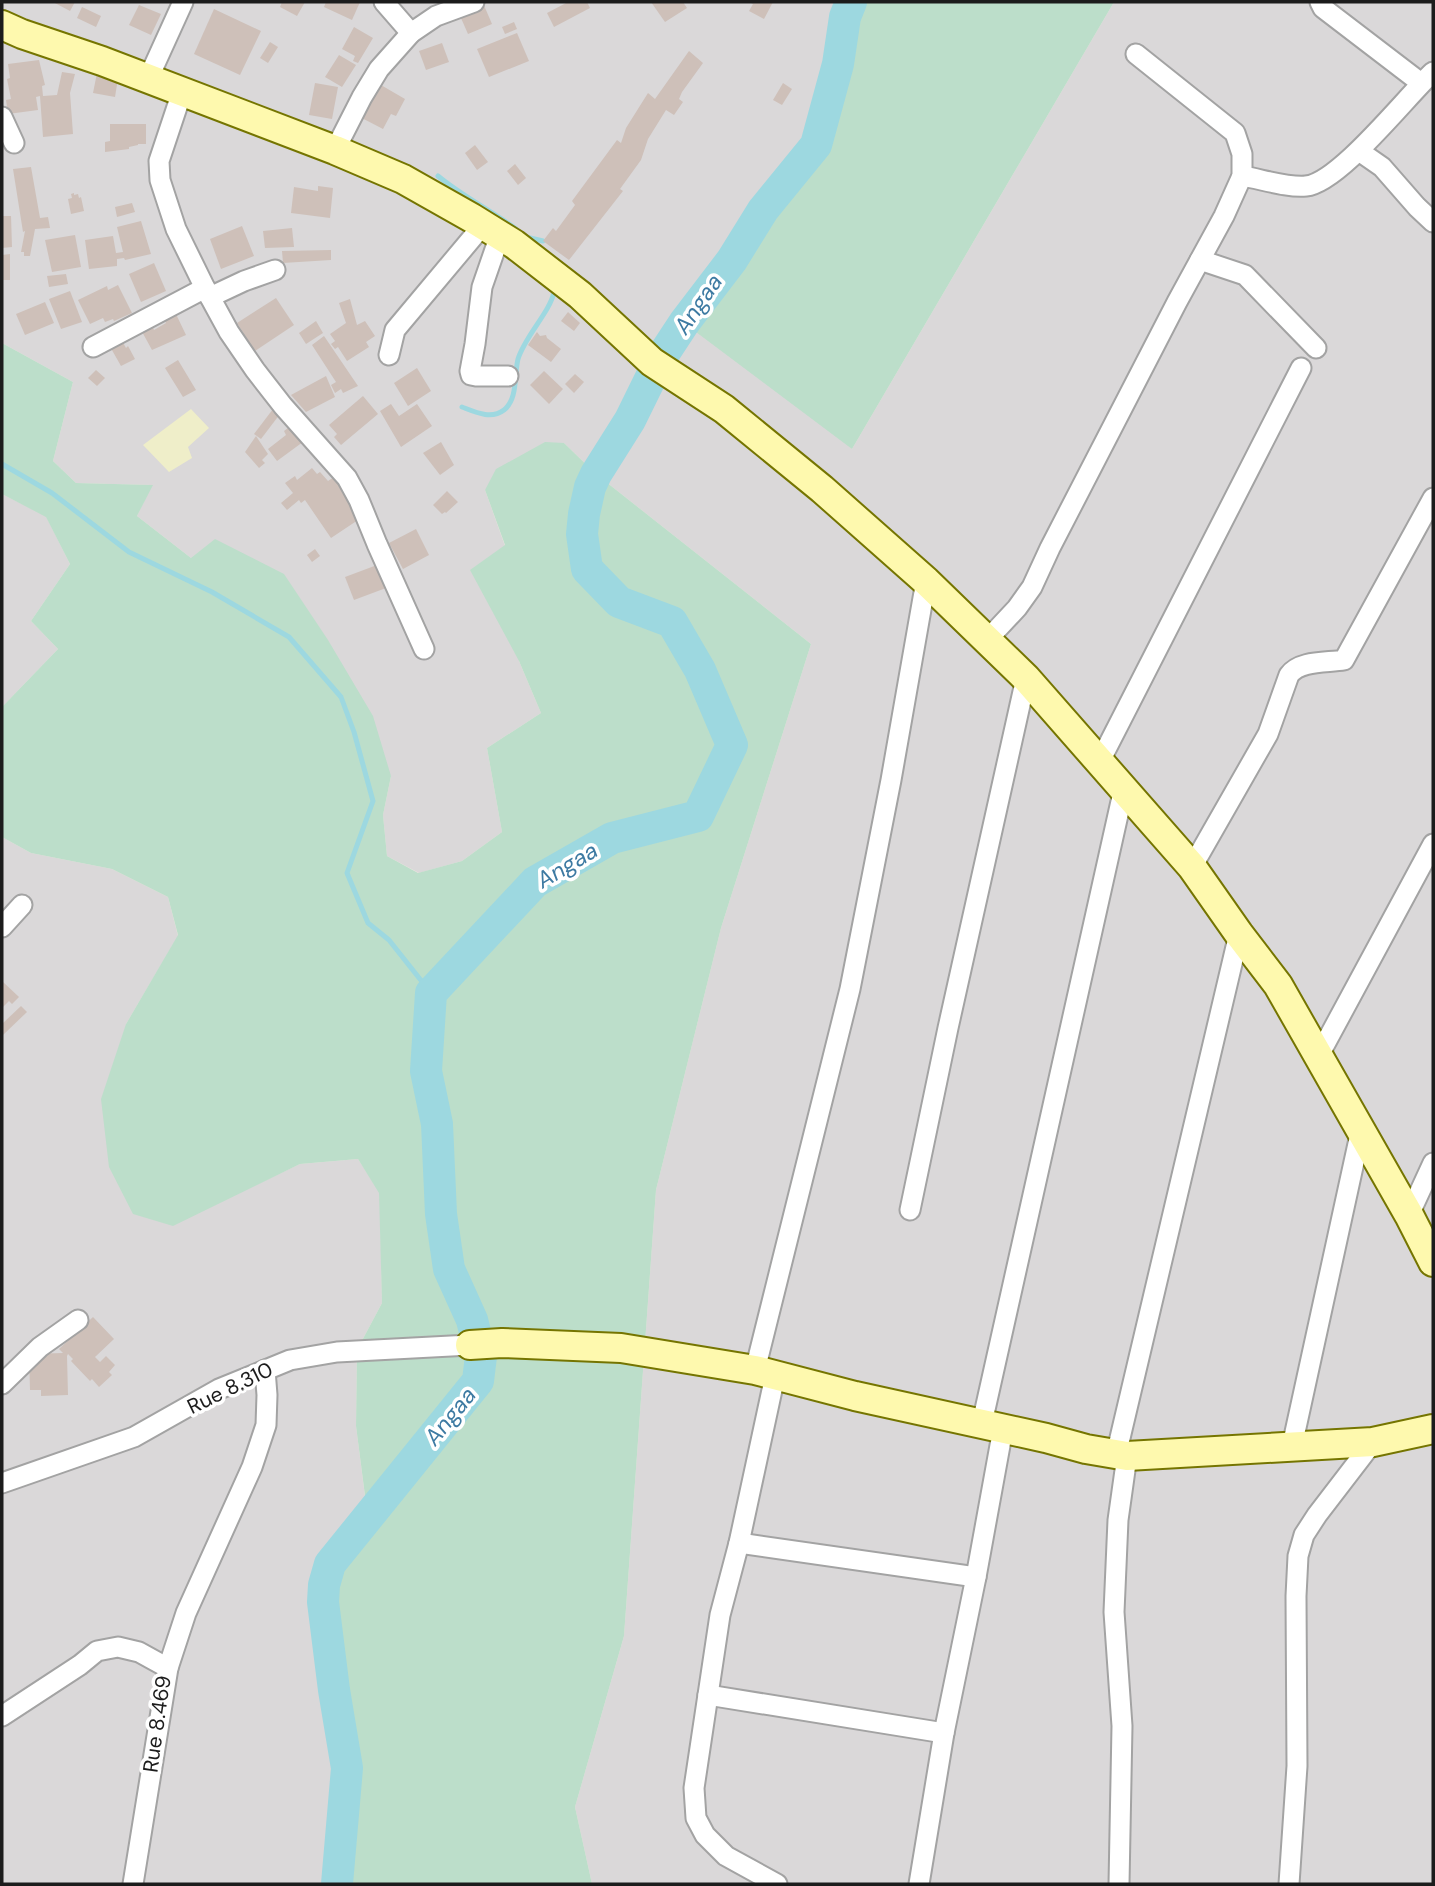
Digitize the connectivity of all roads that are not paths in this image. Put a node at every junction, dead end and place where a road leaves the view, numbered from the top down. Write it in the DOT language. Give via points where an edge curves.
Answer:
graph roads {
  1 [pos="183,2"];
  2 [pos="384,2"];
  3 [pos="474,2"];
  4 [pos="1320,2"];
  5 [pos="2,26"];
  6 [pos="411,33"];
  7 [pos="1136,54"];
  8 [pos="1427,78"];
  9 [pos="148,79"];
  10 [pos="182,92"];
  11 [pos="2,117"];
  12 [pos="15,143"];
  13 [pos="335,150"];
  14 [pos="1359,151"];
  15 [pos="1242,176"];
  16 [pos="1433,222"];
  17 [pos="491,230"];
  18 [pos="1200,260"];
  19 [pos="275,270"];
  20 [pos="207,292"];
  21 [pos="93,347"];
  22 [pos="1316,348"];
  23 [pos="389,355"];
  24 [pos="1301,369"];
  25 [pos="508,376"];
  26 [pos="1433,498"];
  27 [pos="926,582"];
  28 [pos="987,640"];
  29 [pos="424,649"];
  30 [pos="1026,678"];
  31 [pos="1100,761"];
  32 [pos="1124,788"];
  33 [pos="1433,844"];
  34 [pos="1192,867"];
  35 [pos="22,905"];
  36 [pos="2,927"];
  37 [pos="1239,934"];
  38 [pos="1318,1057"];
  39 [pos="1361,1130"];
  40 [pos="1433,1163"];
  41 [pos="910,1210"];
  42 [pos="1409,1215"];
  43 [pos="1433,1262"];
  44 [pos="78,1320"];
  45 [pos="470,1345"];
  46 [pos="265,1370"];
  47 [pos="765,1373"];
  48 [pos="2,1384"];
  49 [pos="992,1426"];
  50 [pos="1433,1429"];
  51 [pos="1373,1442"];
  52 [pos="1292,1446"];
  53 [pos="1121,1455"];
  54 [pos="2,1483"];
  55 [pos="739,1543"];
  56 [pos="976,1577"];
  57 [pos="168,1668"];
  58 [pos="708,1695"];
  59 [pos="2,1716"];
  60 [pos="944,1733"];
  61 [pos="133,1884"];
  62 [pos="776,1884"];
  63 [pos="919,1884"];
  64 [pos="1119,1884"];
  65 [pos="1289,1884"];
  1 -- 9 [label="street"];
  2 -- 6 [label="street"];
  3 -- 6 [label="street" via="436,16"];
  4 -- 8 [label="street"];
  5 -- 9 [label="street"];
  6 -- 13 [label="street" via="379,69"];
  7 -- 15 [label="street" via="1236,133"];
  8 -- 14 [label="street"];
  9 -- 10 [label="street"];
  10 -- 13 [label="street"];
  10 -- 20 [label="street" via="159,161 160,180 176,229"];
  11 -- 12 [label="street"];
  13 -- 17 [label="street" via="403,179"];
  14 -- 15 [label="street" via="1309,186"];
  14 -- 16 [label="street" via="1382,167"];
  15 -- 18 [label="street"];
  17 -- 23 [label="street" via="395,330"];
  17 -- 25 [label="street" via="470,371 476,376"];
  17 -- 27 [label="street" via="580,295 652,362 724,409"];
  18 -- 22 [label="street" via="1245,275"];
  18 -- 28 [label="street" via="1032,587"];
  19 -- 20 [label="street"];
  20 -- 21 [label="street"];
  20 -- 29 [label="street" via="255,370 347,478"];
  24 -- 31 [label="street"];
  26 -- 34 [label="street" via="1344,660 1300,665 1289,675 1268,734"];
  27 -- 28 [label="street"];
  27 -- 47 [label="street" via="850,989"];
  28 -- 30 [label="street"];
  30 -- 31 [label="street"];
  30 -- 41 [label="street"];
  31 -- 32 [label="street"];
  32 -- 34 [label="street"];
  32 -- 49 [label="street"];
  33 -- 38 [label="street"];
  34 -- 37 [label="street"];
  35 -- 36 [label="street"];
  37 -- 38 [label="street" via="1278,985"];
  37 -- 53 [label="street"];
  38 -- 39 [label="street"];
  39 -- 42 [label="street"];
  39 -- 52 [label="street"];
  40 -- 42 [label="street"];
  42 -- 43 [label="street"];
  44 -- 48 [label="street" via="40,1347"];
  45 -- 46 [label="street, Rue 8.310" via="337,1352 290,1360"];
  45 -- 47 [label="street" via="621,1348"];
  46 -- 54 [label="street, Rue 8.310" via="219,1389 134,1437"];
  46 -- 57 [label="street" via="266,1425"];
  47 -- 49 [label="street"];
  47 -- 55 [label="street"];
  49 -- 53 [label="street"];
  49 -- 56 [label="street"];
  50 -- 51 [label="street"];
  51 -- 52 [label="street"];
  51 -- 65 [label="street" via="1304,1535 1298,1556 1297,1766"];
  52 -- 53 [label="street"];
  53 -- 64 [label="street" via="1114,1612 1122,1726"];
  55 -- 56 [label="street"];
  55 -- 58 [label="street" via="720,1615"];
  56 -- 60 [label="street"];
  57 -- 59 [label="street, Rue 8.469" via="139,1652 118,1647 97,1651"];
  57 -- 61 [label="street, Rue 8.469"];
  58 -- 60 [label="street"];
  58 -- 62 [label="street" via="694,1788 696,1818 726,1856"];
  60 -- 63 [label="street"];
}
